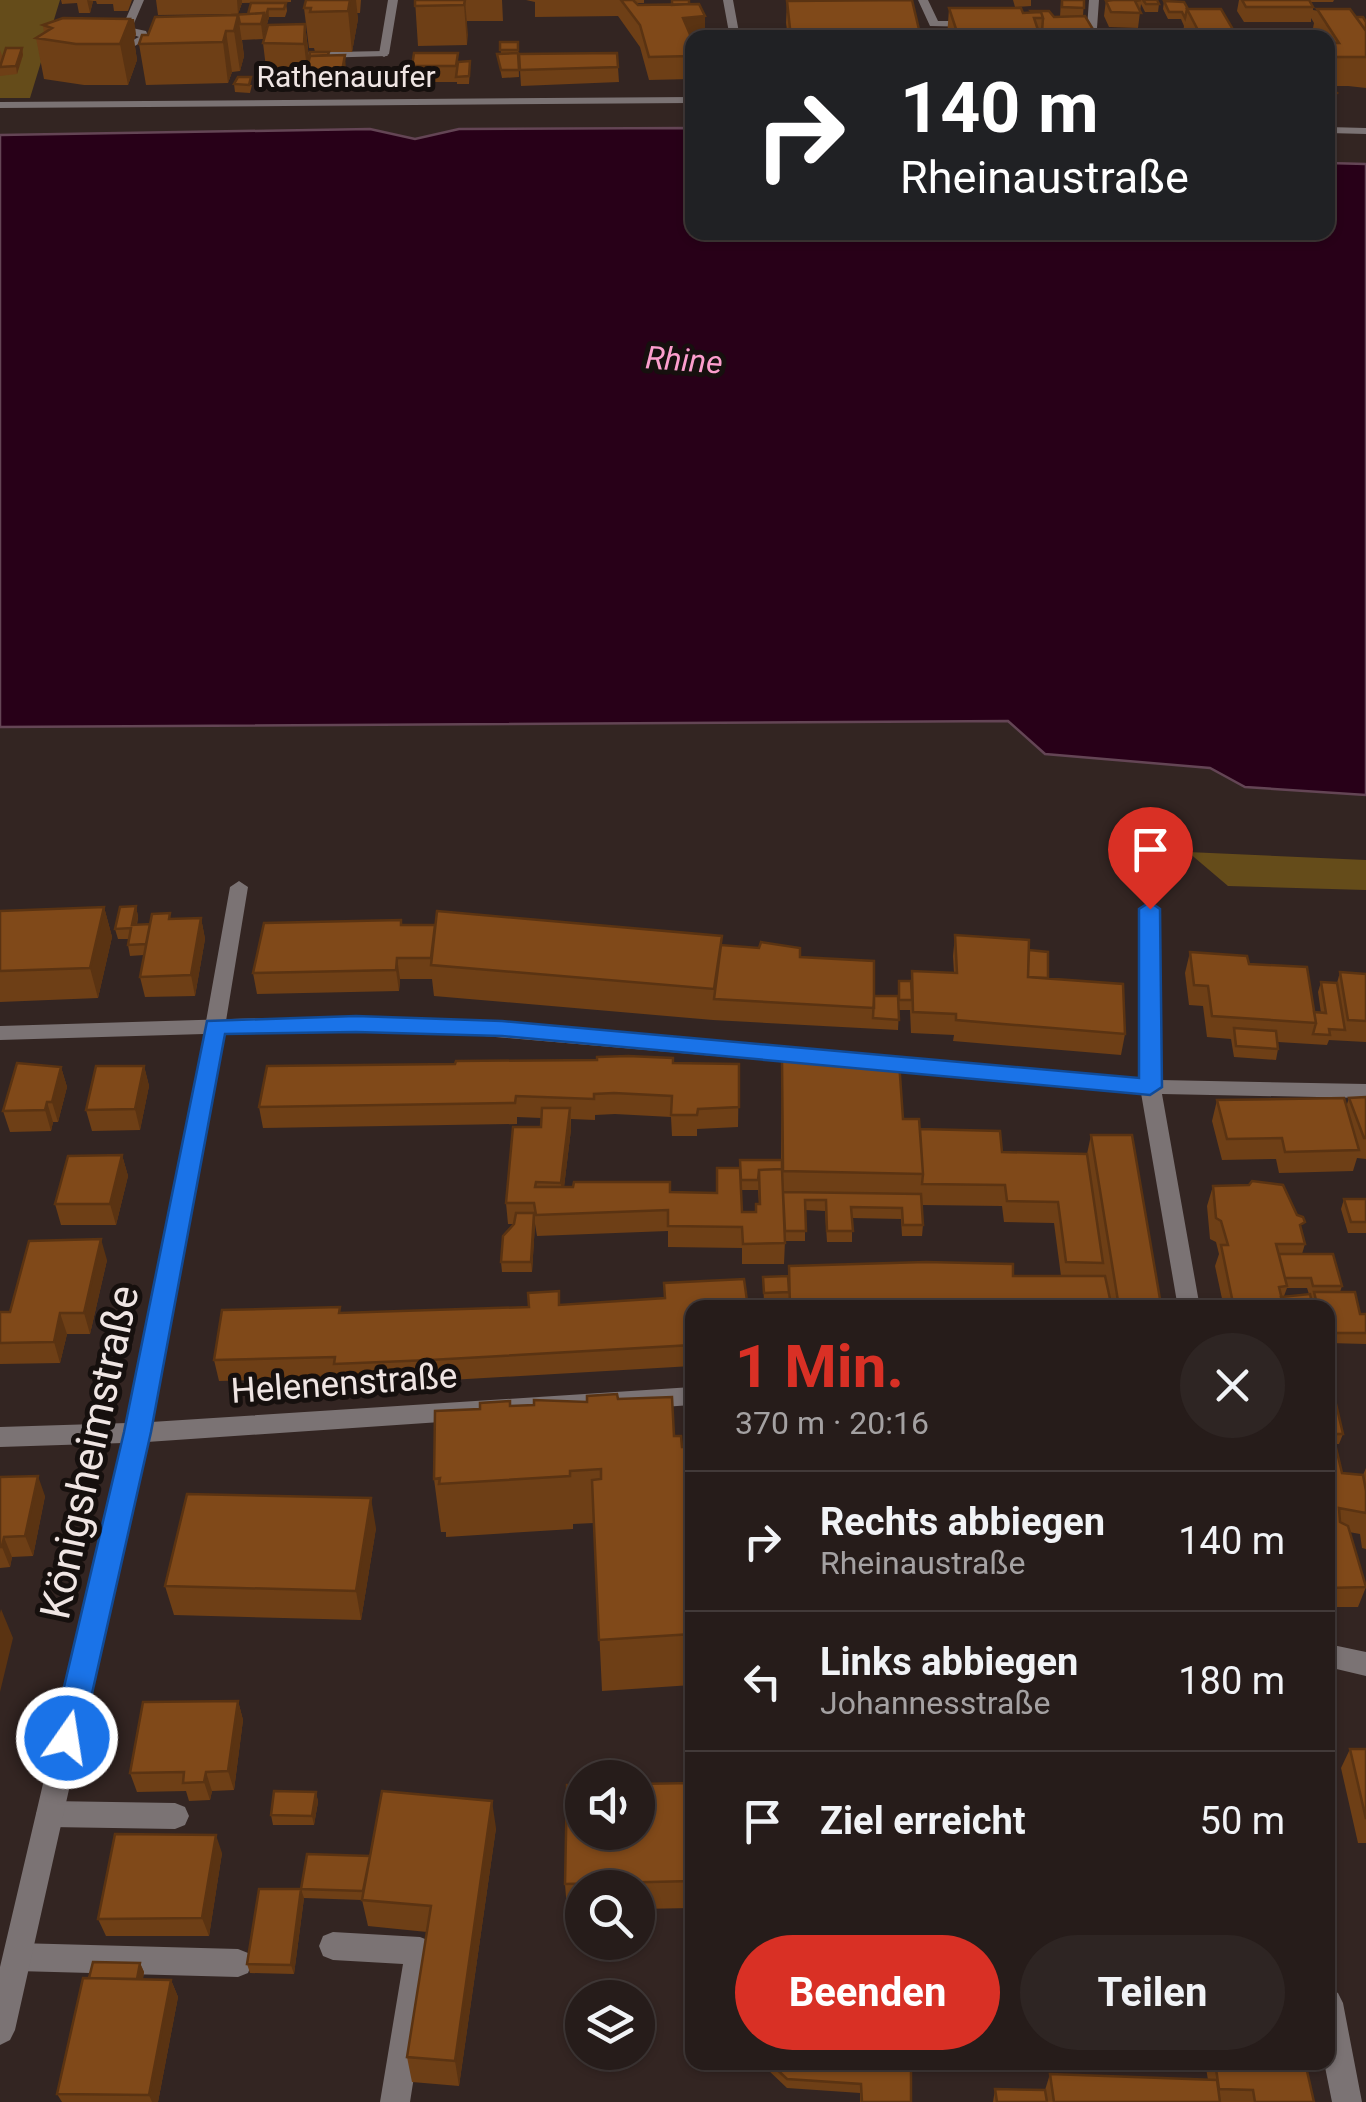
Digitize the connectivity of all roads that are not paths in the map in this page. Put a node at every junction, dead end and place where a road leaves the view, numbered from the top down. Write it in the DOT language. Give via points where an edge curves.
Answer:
graph roads {
  1 [pos="139,0"];
  2 [pos="393,0"];
  3 [pos="728,0"];
  4 [pos="923,0"];
  5 [pos="1094,0"];
  6 [pos="988,24"];
  7 [pos="734,30"];
  8 [pos="1093,30"];
  9 [pos="112,54"];
  10 [pos="276,56"];
  11 [pos="685,100"];
  12 [pos="0,104"];
  13 [pos="1335,130"];
  14 [pos="1366,131"];
  15 [pos="240,887"];
  16 [pos="1150,909"];
  17 [pos="215,1027"];
  18 [pos="0,1033"];
  19 [pos="1150,1087"];
  20 [pos="1366,1091"];
  21 [pos="1188,1300"];
  22 [pos="685,1396"];
  23 [pos="137,1432"];
  24 [pos="0,1437"];
  25 [pos="1335,1657"];
  26 [pos="1366,1664"];
  27 [pos="50,1814"];
  28 [pos="175,1816"];
  29 [pos="333,1946"];
  30 [pos="238,1963"];
  31 [pos="9,1972"];
  32 [pos="0,2030"];
  33 [pos="1335,2040"];
  34 [pos="394,2102"];
  35 [pos="1347,2102"];
  1 -- 9 [label="street" via="126,30 144,38"];
  2 -- 10 [label="street" via="384,54"];
  3 -- 7 [label="street"];
  4 -- 6 [label="street" via="934,24"];
  5 -- 8 [label="street"];
  11 -- 12 [label="street, Rathenauufer"];
  13 -- 14 [label="street"];
  15 -- 17 [label="street, Königsheimstraße"];
  16 -- 19 [label="street"];
  17 -- 18 [label="street"];
  17 -- 19 [label="street" via="502,1028"];
  17 -- 23 [label="street, Königsheimstraße"];
  19 -- 20 [label="street"];
  19 -- 21 [label="street"];
  22 -- 23 [label="street, Helenenstraße"];
  23 -- 24 [label="street, Helenenstraße"];
  23 -- 27 [label="street, Königsheimstraße"];
  25 -- 26 [label="street"];
  27 -- 28 [label="street"];
  27 -- 31 [label="street, Königsheimstraße"];
  29 -- 34 [label="street" via="420,1951"];
  30 -- 31 [label="street"];
  31 -- 32 [label="street, Königsheimstraße"];
  33 -- 35 [label="street"];
}
